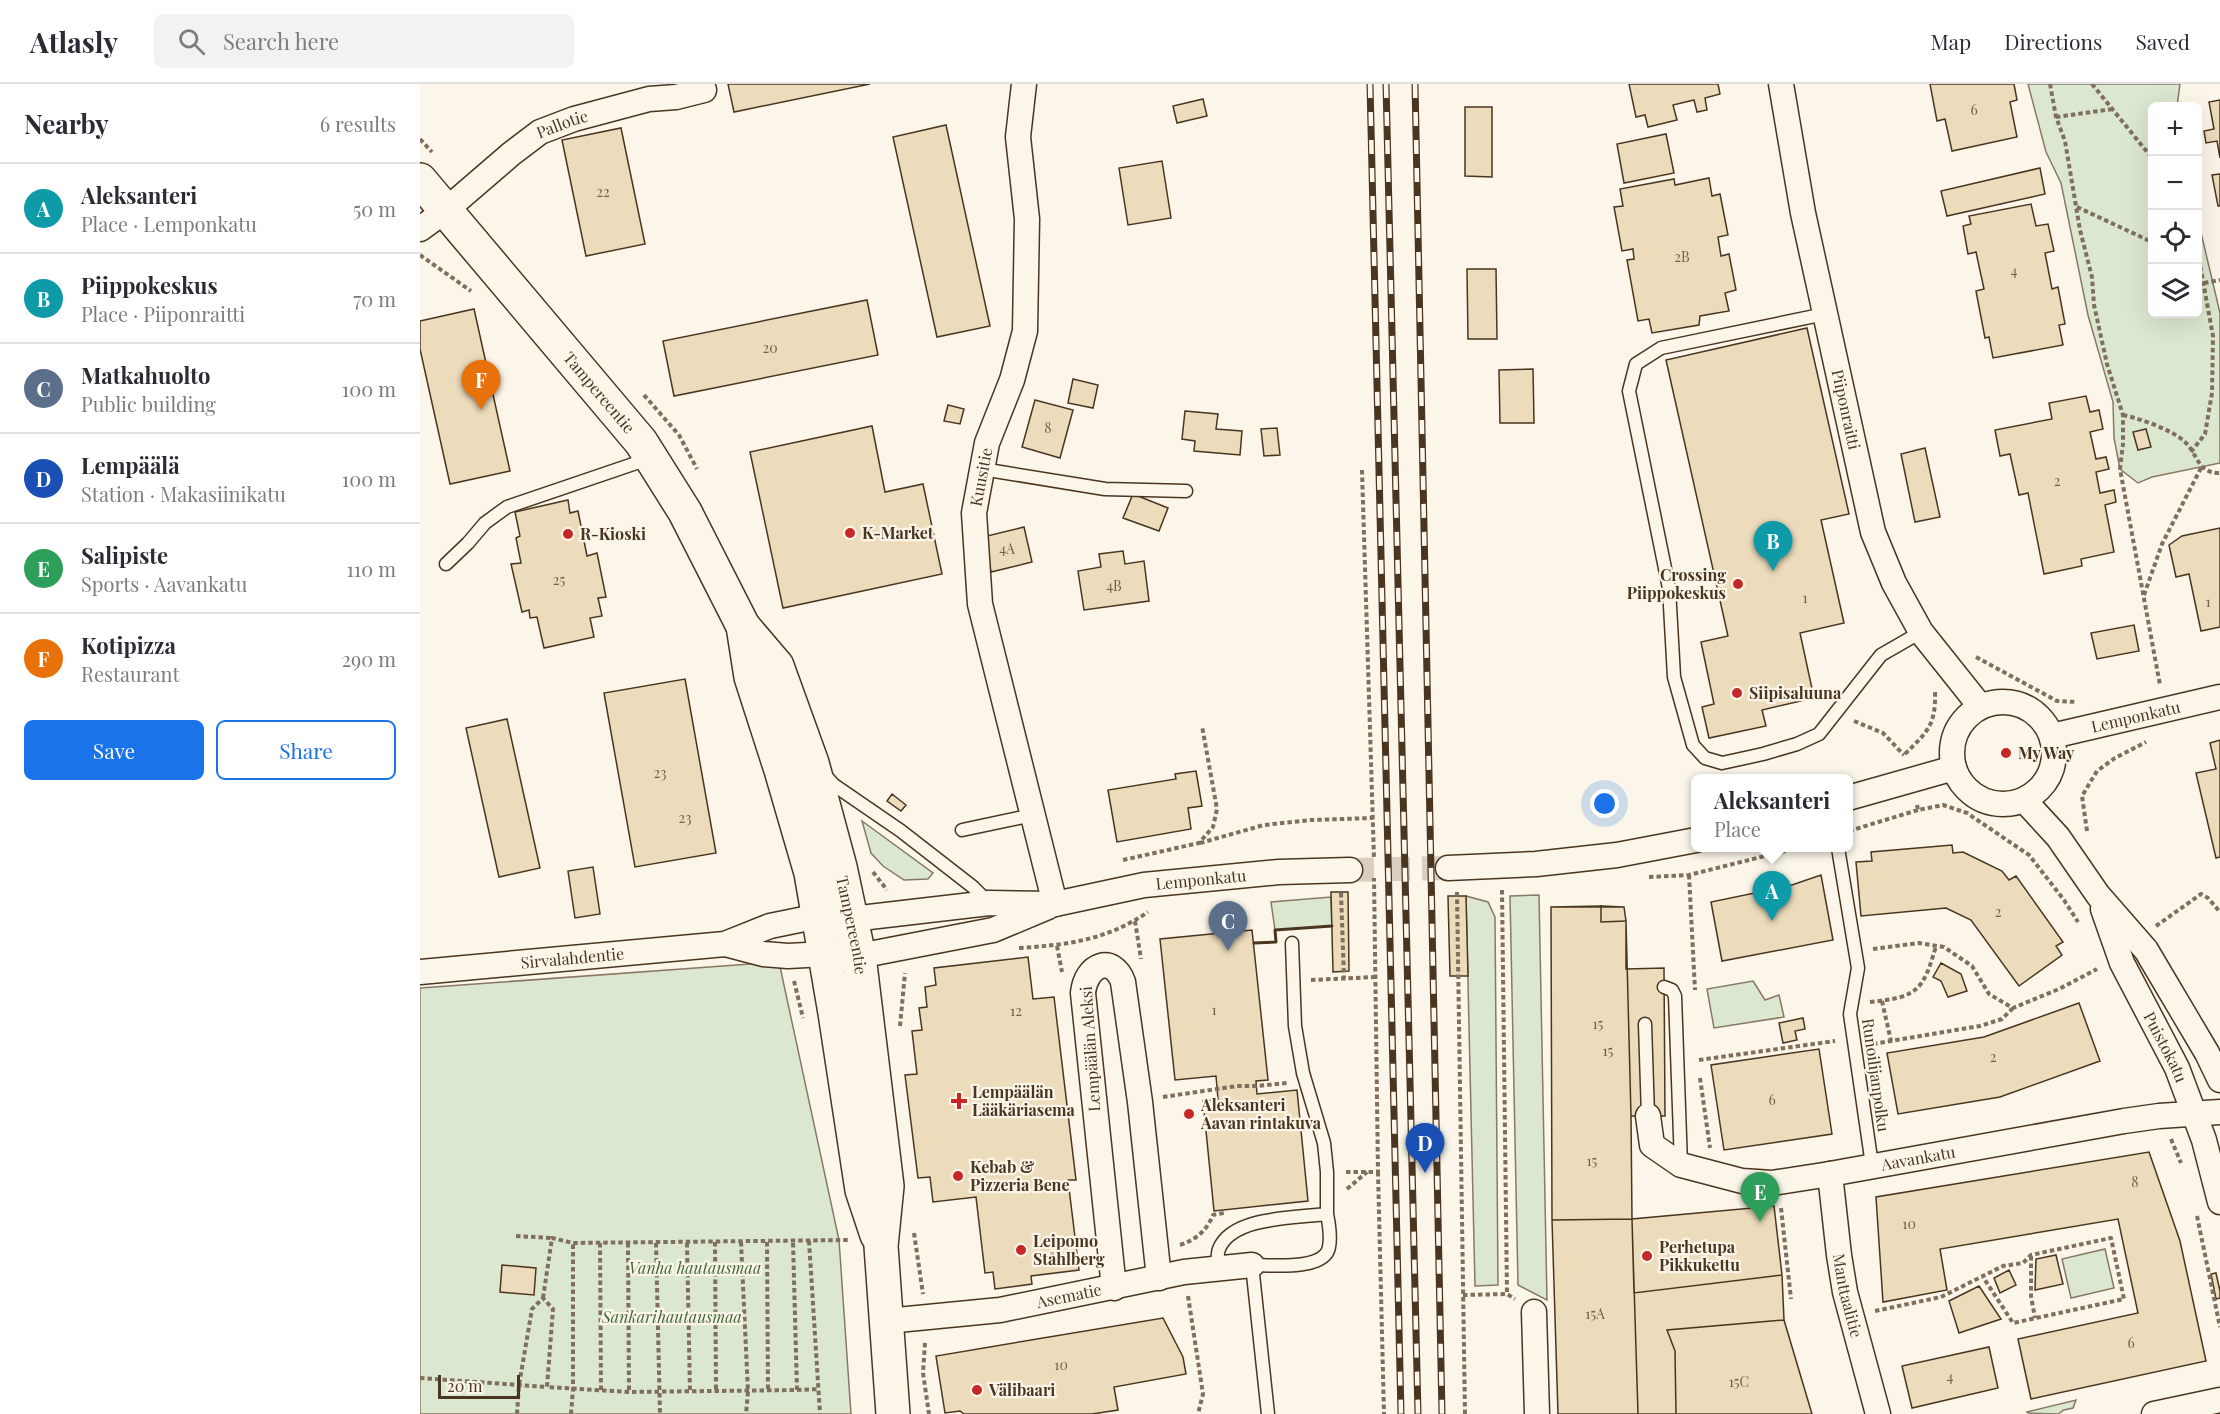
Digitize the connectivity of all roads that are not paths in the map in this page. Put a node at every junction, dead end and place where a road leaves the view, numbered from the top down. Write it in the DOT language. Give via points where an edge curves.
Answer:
graph roads {
  1 [pos="1024,84"];
  2 [pos="1781,84"];
  3 [pos="704,90"];
  4 [pos="420,180"];
  5 [pos="447,210"];
  6 [pos="420,229"];
  7 [pos="1825,314"];
  8 [pos="652,458"];
  9 [pos="982,469"];
  10 [pos="1186,491"];
  11 [pos="446,564"];
  12 [pos="743,626"];
  13 [pos="1922,632"];
  14 [pos="2220,697"];
  15 [pos="1980,706"];
  16 [pos="2052,736"];
  17 [pos="812,763"];
  18 [pos="1954,768"];
  19 [pos="1853,797"];
  20 [pos="2024,800"];
  21 [pos="1033,814"];
  22 [pos="962,830"];
  23 [pos="1691,841"];
  24 [pos="1839,852"];
  25 [pos="1350,870"];
  26 [pos="1452,878"];
  27 [pos="2098,896"];
  28 [pos="989,903"];
  29 [pos="1055,904"];
  30 [pos="819,916"];
  31 [pos="852,919"];
  32 [pos="1292,943"];
  33 [pos="725,944"];
  34 [pos="825,954"];
  35 [pos="859,956"];
  36 [pos="420,972"];
  37 [pos="1664,987"];
  38 [pos="1645,1024"];
  39 [pos="2220,1080"];
  40 [pos="2220,1112"];
  41 [pos="2194,1114"];
  42 [pos="1648,1116"];
  43 [pos="1872,1165"];
  44 [pos="1681,1166"];
  45 [pos="1830,1174"];
  46 [pos="2220,1202"];
  47 [pos="1327,1214"];
  48 [pos="862,1245"];
  49 [pos="1252,1265"];
  50 [pos="1217,1268"];
  51 [pos="1159,1278"];
  52 [pos="1114,1288"];
  53 [pos="1534,1312"];
  54 [pos="887,1321"];
  55 [pos="2220,1400"];
  56 [pos="893,1414"];
  57 [pos="1268,1414"];
  58 [pos="1537,1414"];
  59 [pos="1878,1414"];
  60 [pos="2154,1414"];
  1 -- 9 [label="street, Kuusitie" via="1018,137 1027,219 1025,331"];
  2 -- 7 [label="street, Piiponraitti"];
  3 -- 5 [label="street, Pallotie" via="649,99 540,132"];
  4 -- 5 [label="main road, Tampereentie"];
  5 -- 6 [label="street, Pallotie"];
  5 -- 8 [label="main road, Tampereentie"];
  7 -- 13 [label="street, Piiponraitti" via="1873,532 1894,582"];
  7 -- 13 [label="lane" via="1661,348 1636,364 1629,391 1669,588 1674,678 1693,744 1705,758 1722,763 1797,744 1819,734 1881,655"];
  8 -- 11 [label="lane" via="507,507 484,522"];
  8 -- 12 [label="main road, Tampereentie" via="685,512"];
  9 -- 10 [label="lane" via="1105,489"];
  9 -- 21 [label="street, Kuusitie" via="974,513 980,604"];
  12 -- 17 [label="main road, Tampereentie" via="777,666"];
  12 -- 30 [label="main road, Tampereentie" via="751,677 811,873"];
  13 -- 15 [label="street, Piiponraitti"];
  14 -- 16 [label="street, Lemponkatu"];
  15 -- 16 [label="street" via="2014,702 2031,709"];
  15 -- 18 [label="street" via="1968,714 1953,739"];
  16 -- 20 [label="street" via="2053,766 2037,792"];
  17 -- 28 [label="lane" via="834,785 878,813"];
  17 -- 31 [label="main road, Tampereentie"];
  18 -- 19 [label="street"];
  18 -- 20 [label="street" via="1962,784 1974,795 2007,804"];
  20 -- 27 [label="street, Puistokatu" via="2058,837"];
  21 -- 22 [label="lane"];
  21 -- 29 [label="street, Kuusitie"];
  23 -- 26 [label="street"];
  24 -- 43 [label="lane, Runoilijanpolku" via="1858,977 1850,1014"];
  25 -- 29 [label="street, Lemponkatu" via="1279,872 1144,885"];
  27 -- 39 [label="street, Puistokatu" via="2145,950"];
  27 -- 41 [label="street, Puistokatu" via="2122,963 2177,1068"];
  28 -- 29 [label="street, Lemponkatu"];
  28 -- 31 [label="street, Lemponkatu"];
  29 -- 35 [label="street, Lemponkatu" via="993,930"];
  30 -- 31 [label="street, Lemponkatu"];
  30 -- 33 [label="street, Sirvalahdentie" via="770,926"];
  30 -- 34 [label="main road, Tampereentie"];
  31 -- 35 [label="main road, Tampereentie"];
  32 -- 47 [label="lane" via="1295,1026 1324,1143"];
  33 -- 34 [label="street, Sirvalahdentie" via="763,954"];
  33 -- 36 [label="street, Sirvalahdentie"];
  34 -- 35 [label="street, Lemponkatu"];
  34 -- 48 [label="main road, Tampereentie" via="862,1190"];
  35 -- 48 [label="main road, Tampereentie" via="887,1186"];
  37 -- 44 [label="lane" via="1675,996"];
  38 -- 42 [label="lane"];
  40 -- 41 [label="street, Aavankatu"];
  41 -- 43 [label="street, Aavankatu" via="2159,1116"];
  41 -- 46 [label="street, Puistokatu"];
  42 -- 44 [label="street, Aavankatu" via="1652,1145"];
  43 -- 45 [label="street, Aavankatu"];
  44 -- 45 [label="street, Aavankatu" via="1742,1181 1772,1183"];
  45 -- 59 [label="street, Manttaalitie" via="1850,1316"];
  47 -- 49 [label="lane" via="1329,1248 1325,1258 1314,1263"];
  47 -- 50 [label="lane" via="1255,1222 1241,1228 1219,1249"];
  48 -- 54 [label="main road, Tampereentie"];
  49 -- 50 [label="street, Asematie"];
  49 -- 57 [label="lane"];
  50 -- 51 [label="street, Asematie"];
  51 -- 52 [label="street, Asematie"];
  51 -- 52 [label="street, Lempäälän Aleksi" via="1123,982 1113,968 1099,967 1084,980 1083,993"];
  52 -- 54 [label="street, Asematie" via="1000,1310"];
  53 -- 58 [label="street"];
  54 -- 56 [label="main road, Tampereentie"];
  55 -- 60 [label="street"];
}
